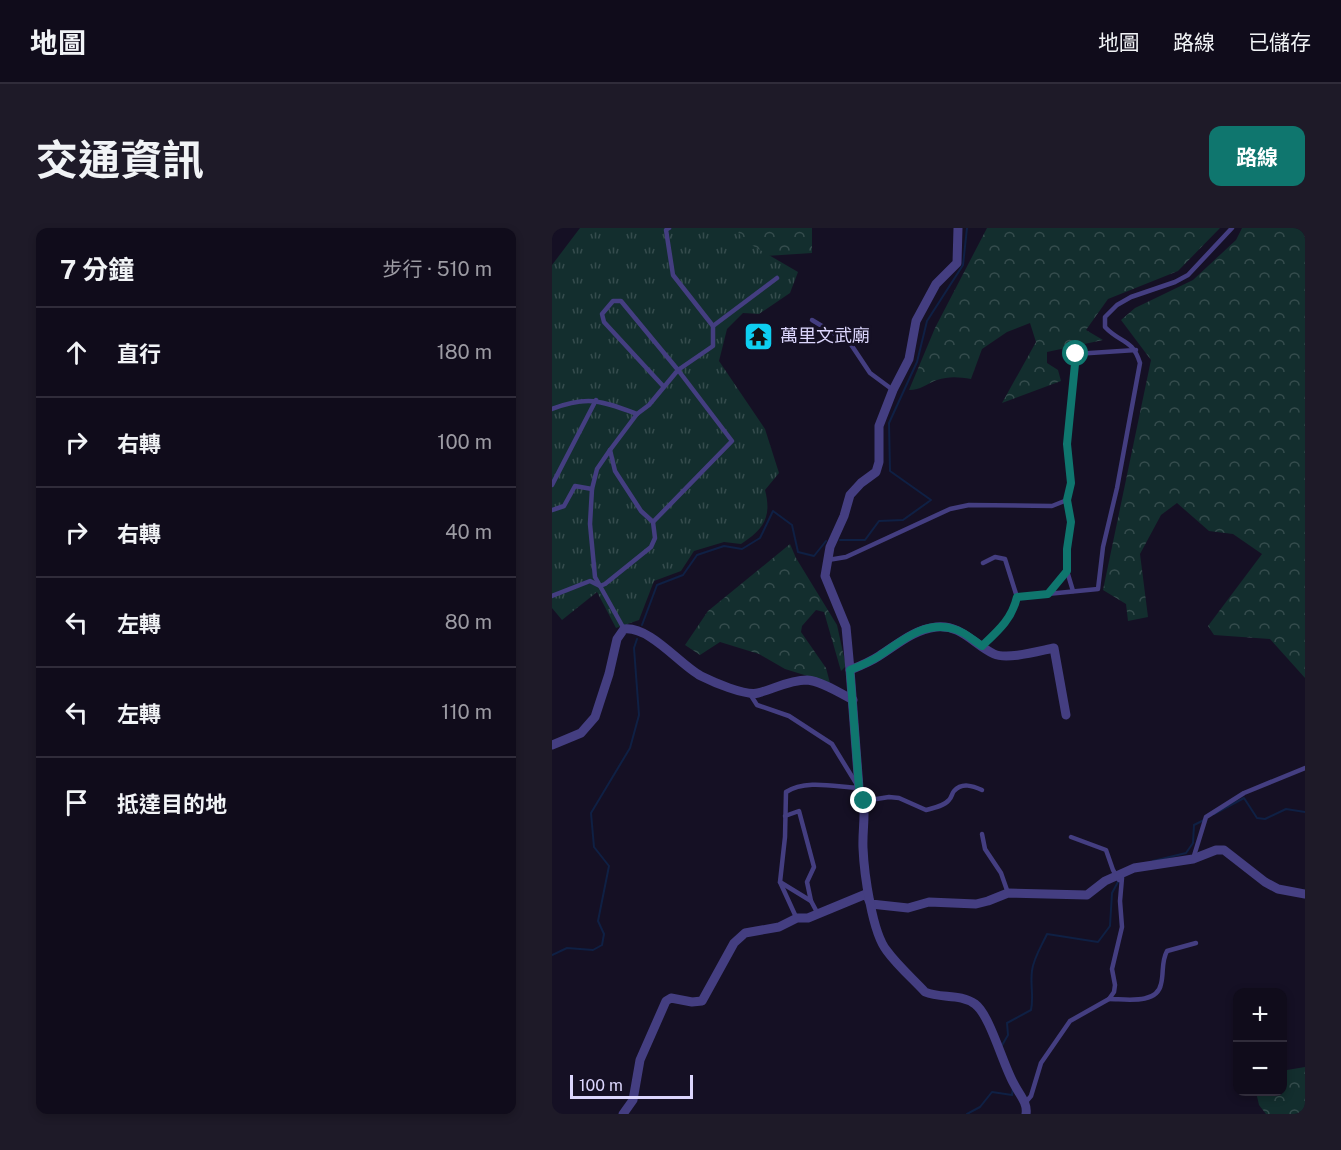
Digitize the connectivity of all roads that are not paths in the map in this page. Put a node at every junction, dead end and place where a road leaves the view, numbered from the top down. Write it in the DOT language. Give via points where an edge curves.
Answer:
graph roads {
  1 [pos="669,228"];
  2 [pos="958,228"];
  3 [pos="1232,228"];
  4 [pos="777,278"];
  5 [pos="812,320"];
  6 [pos="713,326"];
  7 [pos="1136,350"];
  8 [pos="678,370"];
  9 [pos="664,387"];
  10 [pos="893,390"];
  11 [pos="596,400"];
  12 [pos="552,409"];
  13 [pos="637,414"];
  14 [pos="610,450"];
  15 [pos="552,486"];
  16 [pos="592,489"];
  17 [pos="1067,500"];
  18 [pos="552,510"];
  19 [pos="653,522"];
  20 [pos="828,560"];
  21 [pos="983,563"];
  22 [pos="1067,571"];
  23 [pos="600,586"];
  24 [pos="1073,591"];
  25 [pos="1048,594"];
  26 [pos="552,596"];
  27 [pos="1017,597"];
  28 [pos="624,629"];
  29 [pos="982,646"];
  30 [pos="850,670"];
  31 [pos="750,694"];
  32 [pos="853,700"];
  33 [pos="1066,715"];
  34 [pos="552,745"];
  35 [pos="1305,768"];
  36 [pos="859,788"];
  37 [pos="982,790"];
  38 [pos="864,801"];
  39 [pos="785,816"];
  40 [pos="982,834"];
  41 [pos="1071,837"];
  42 [pos="1193,859"];
  43 [pos="1117,876"];
  44 [pos="780,882"];
  45 [pos="1008,893"];
  46 [pos="1305,894"];
  47 [pos="811,901"];
  48 [pos="871,904"];
  49 [pos="818,914"];
  50 [pos="797,918"];
  51 [pos="1196,944"];
  52 [pos="1109,999"];
  53 [pos="1025,1103"];
  54 [pos="623,1114"];
  55 [pos="1026,1114"];
  1 -- 6 [label="lane" via="666,230 673,275"];
  2 -- 10 [label="street" via="957,262 936,284 916,321 909,359"];
  3 -- 7 [label="lane" via="1188,275 1131,297 1105,317 1105,327"];
  4 -- 6 [label="lane"];
  5 -- 10 [label="lane" via="850,343 870,373"];
  6 -- 8 [label="lane" via="713,346"];
  7 -- 17 [label="lane" via="1076,354 1067,444 1071,483"];
  7 -- 24 [label="lane" via="1140,363 1098,589"];
  8 -- 9 [label="lane"];
  8 -- 9 [label="lane" via="621,302 613,301 602,314 604,322"];
  8 -- 19 [label="lane" via="732,441"];
  9 -- 13 [label="lane"];
  10 -- 20 [label="street" via="879,426 876,472 850,495"];
  11 -- 12 [label="lane" via="572,401"];
  11 -- 13 [label="lane"];
  11 -- 15 [label="lane"];
  13 -- 14 [label="lane"];
  14 -- 16 [label="lane" via="597,469"];
  14 -- 19 [label="lane" via="615,471 641,511"];
  16 -- 18 [label="lane" via="575,486 564,506"];
  16 -- 23 [label="lane" via="592,549"];
  17 -- 20 [label="lane" via="1052,506 969,505 950,509 846,557"];
  17 -- 22 [label="lane" via="1071,522"];
  19 -- 23 [label="lane" via="655,538 651,547"];
  20 -- 30 [label="street" via="825,576 846,627"];
  21 -- 27 [label="lane" via="995,557 1005,559"];
  22 -- 24 [label="lane"];
  22 -- 25 [label="lane"];
  23 -- 26 [label="lane" via="590,581"];
  23 -- 28 [label="lane"];
  24 -- 25 [label="lane"];
  25 -- 27 [label="lane"];
  27 -- 29 [label="lane" via="1002,628"];
  28 -- 31 [label="street" via="642,633 700,675"];
  28 -- 34 [label="street" via="617,639 595,717 581,733"];
  29 -- 30 [label="street" via="955,629 939,626 898,641 870,662"];
  29 -- 33 [label="street" via="996,655 1054,648"];
  30 -- 32 [label="street"];
  31 -- 32 [label="street" via="810,680"];
  31 -- 36 [label="lane" via="757,705 789,716 832,744"];
  32 -- 36 [label="street"];
  35 -- 42 [label="lane" via="1244,794 1206,817"];
  36 -- 38 [label="street"];
  36 -- 39 [label="lane" via="795,786 786,792"];
  37 -- 38 [label="lane" via="970,785 961,787 943,805 926,810 899,798"];
  38 -- 48 [label="street" via="863,846"];
  39 -- 44 [label="lane"];
  39 -- 47 [label="lane" via="799,811 814,867 807,882"];
  40 -- 45 [label="lane" via="985,849 1001,873"];
  41 -- 43 [label="lane" via="1106,850"];
  42 -- 43 [label="street" via="1134,868"];
  42 -- 46 [label="street" via="1224,850 1265,882"];
  43 -- 45 [label="street" via="1087,895"];
  43 -- 52 [label="lane" via="1122,878 1122,927 1112,969 1114,992"];
  44 -- 47 [label="lane"];
  44 -- 50 [label="lane"];
  45 -- 48 [label="street" via="976,904 929,902 909,908"];
  47 -- 49 [label="lane"];
  48 -- 49 [label="street" via="866,894"];
  48 -- 53 [label="street" via="877,936 886,951 925,992 967,999 976,1005"];
  49 -- 50 [label="street"];
  50 -- 54 [label="street" via="779,927 745,933 734,943 702,1001 666,1001 640,1060 633,1100"];
  51 -- 52 [label="lane" via="1167,951 1161,987 1156,993 1143,1000"];
  52 -- 53 [label="lane" via="1070,1021 1041,1063"];
  53 -- 55 [label="street"];
}
